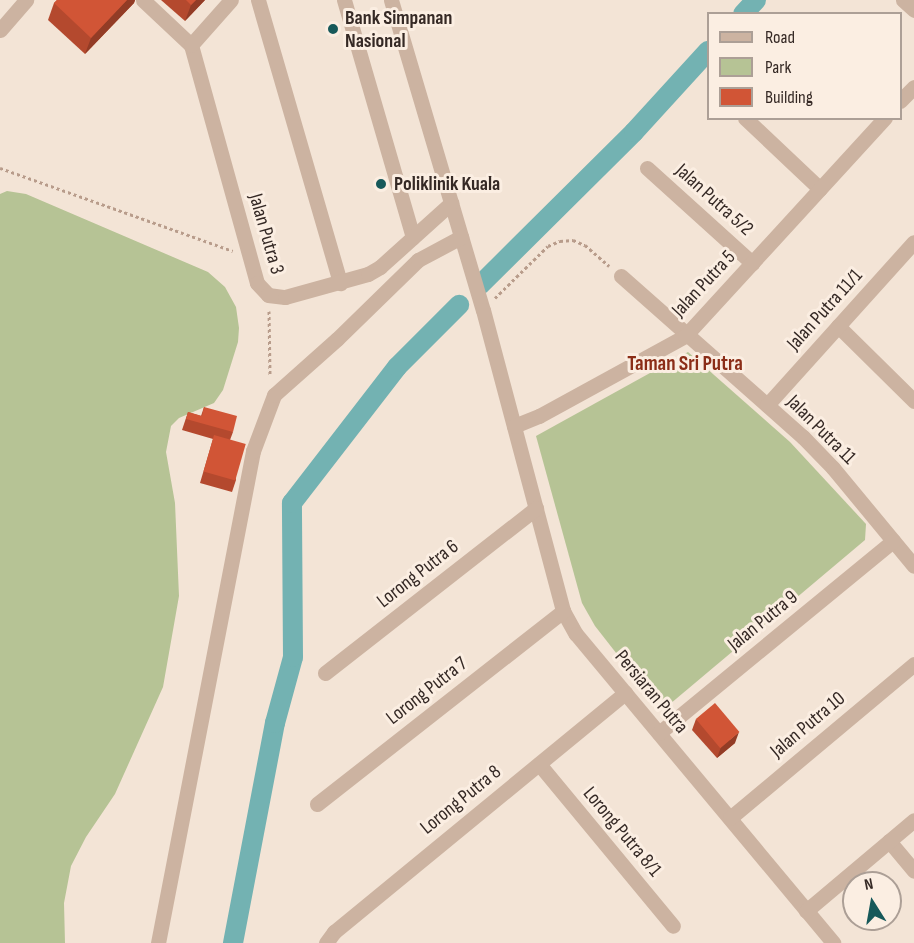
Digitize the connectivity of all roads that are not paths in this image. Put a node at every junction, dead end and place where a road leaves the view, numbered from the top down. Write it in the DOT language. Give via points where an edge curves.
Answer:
graph roads {
  1 [pos="26,0"];
  2 [pos="143,0"];
  3 [pos="231,0"];
  4 [pos="258,0"];
  5 [pos="344,0"];
  6 [pos="391,0"];
  7 [pos="903,0"];
  8 [pos="914,10"];
  9 [pos="0,30"];
  10 [pos="191,45"];
  11 [pos="914,87"];
  12 [pos="902,99"];
  13 [pos="747,120"];
  14 [pos="883,120"];
  15 [pos="647,168"];
  16 [pos="820,189"];
  17 [pos="451,203"];
  18 [pos="413,237"];
  19 [pos="461,237"];
  20 [pos="912,247"];
  21 [pos="752,263"];
  22 [pos="621,276"];
  23 [pos="340,282"];
  24 [pos="838,326"];
  25 [pos="685,336"];
  26 [pos="914,401"];
  27 [pos="767,405"];
  28 [pos="514,426"];
  29 [pos="536,508"];
  30 [pos="893,542"];
  31 [pos="914,566"];
  32 [pos="563,611"];
  33 [pos="914,664"];
  34 [pos="325,673"];
  35 [pos="625,693"];
  36 [pos="659,733"];
  37 [pos="538,764"];
  38 [pos="317,804"];
  39 [pos="730,818"];
  40 [pos="914,820"];
  41 [pos="889,841"];
  42 [pos="914,871"];
  43 [pos="806,911"];
  44 [pos="673,926"];
  45 [pos="158,943"];
  46 [pos="326,943"];
  47 [pos="833,943"];
  1 -- 9 [label="street"];
  2 -- 10 [label="street"];
  3 -- 10 [label="street"];
  4 -- 23 [label="street"];
  5 -- 18 [label="street"];
  6 -- 17 [label="street, Persiaran Putra"];
  7 -- 8 [label="street"];
  10 -- 23 [label="street, Jalan Putra 3" via="257,283 268,295 285,297"];
  11 -- 12 [label="street"];
  13 -- 16 [label="street"];
  14 -- 16 [label="street, Jalan Putra 5"];
  15 -- 21 [label="street, Jalan Putra 5/2"];
  16 -- 21 [label="street, Jalan Putra 5"];
  17 -- 18 [label="street, Jalan Putra 3"];
  17 -- 19 [label="street, Persiaran Putra"];
  18 -- 23 [label="street, Jalan Putra 3" via="374,271"];
  19 -- 28 [label="street, Persiaran Putra"];
  19 -- 45 [label="street" via="418,260 273,395 253,451"];
  20 -- 24 [label="street, Jalan Putra 11/1"];
  21 -- 25 [label="street, Jalan Putra 5"];
  22 -- 25 [label="street, Jalan Putra 11"];
  24 -- 26 [label="street"];
  24 -- 27 [label="street, Jalan Putra 11/1"];
  25 -- 27 [label="street, Jalan Putra 11"];
  25 -- 28 [label="street, Jalan Putra 5"];
  27 -- 30 [label="street, Jalan Putra 11" via="833,468"];
  28 -- 29 [label="street, Persiaran Putra"];
  29 -- 32 [label="street, Persiaran Putra"];
  29 -- 34 [label="street, Lorong Putra 6"];
  30 -- 31 [label="street, Jalan Putra 11"];
  30 -- 36 [label="street, Jalan Putra 9"];
  32 -- 35 [label="street, Persiaran Putra" via="576,634"];
  32 -- 38 [label="street, Lorong Putra 7"];
  33 -- 39 [label="street, Jalan Putra 10"];
  35 -- 36 [label="street, Persiaran Putra"];
  35 -- 37 [label="street, Lorong Putra 8"];
  36 -- 39 [label="street, Persiaran Putra"];
  37 -- 44 [label="street, Lorong Putra 8/1"];
  37 -- 46 [label="street, Lorong Putra 8" via="334,932"];
  39 -- 43 [label="street, Persiaran Putra"];
  40 -- 41 [label="street"];
  41 -- 42 [label="street"];
  41 -- 43 [label="street"];
  43 -- 47 [label="street, Persiaran Putra"];
}
